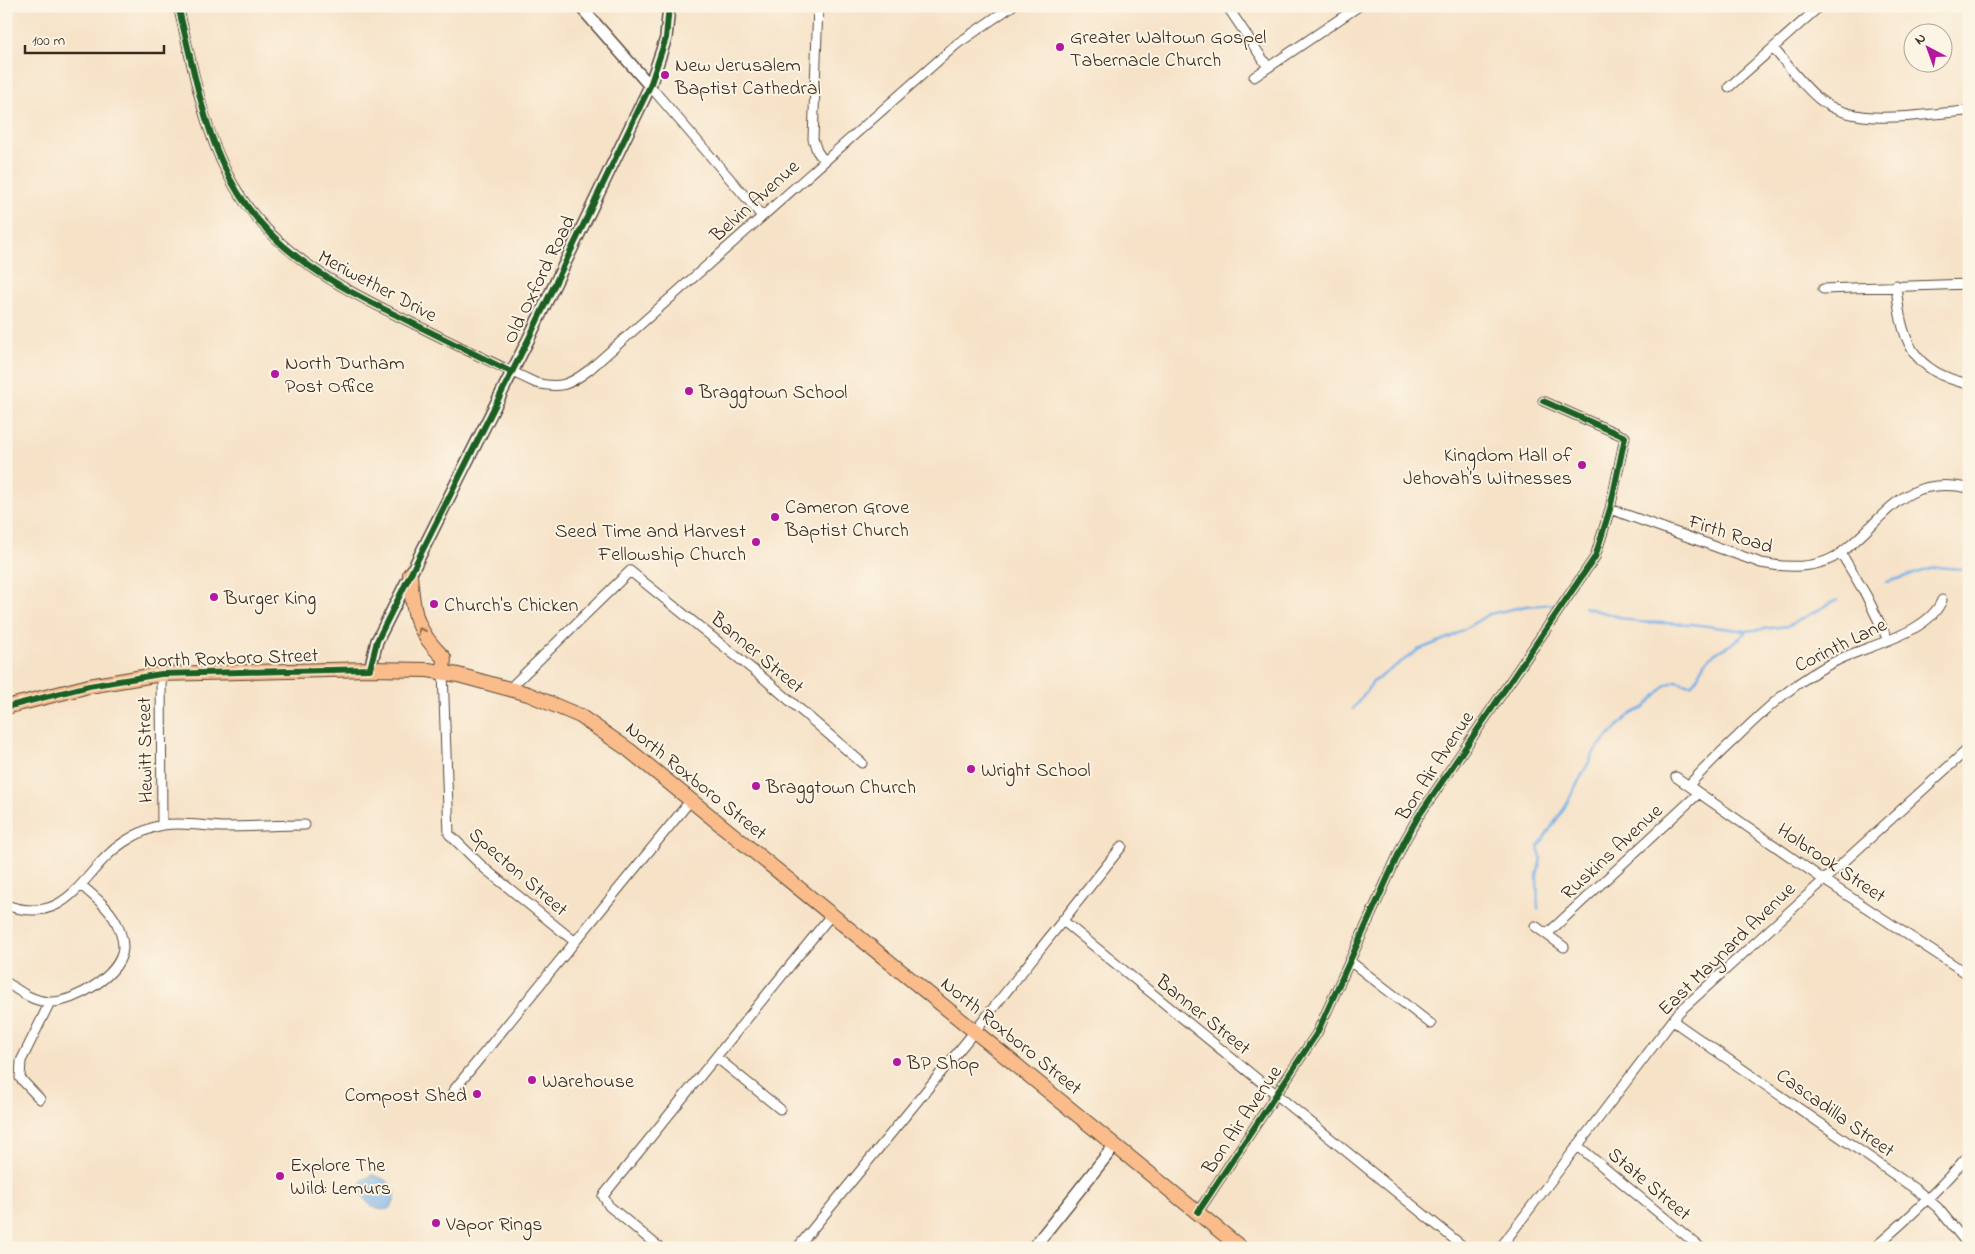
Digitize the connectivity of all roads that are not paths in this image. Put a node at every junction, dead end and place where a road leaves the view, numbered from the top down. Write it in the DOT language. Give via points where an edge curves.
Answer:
graph roads {
  1 [pos="178,6"];
  2 [pos="580,6"];
  3 [pos="670,6"];
  4 [pos="818,6"];
  5 [pos="1012,6"];
  6 [pos="1227,6"];
  7 [pos="1359,6"];
  8 [pos="1820,6"];
  9 [pos="1773,48"];
  10 [pos="1268,67"];
  11 [pos="1254,77"];
  12 [pos="650,86"];
  13 [pos="1729,87"];
  14 [pos="1969,111"];
  15 [pos="824,161"];
  16 [pos="762,216"];
  17 [pos="1969,284"];
  18 [pos="1896,285"];
  19 [pos="1823,289"];
  20 [pos="511,372"];
  21 [pos="1969,384"];
  22 [pos="1543,401"];
  23 [pos="1969,488"];
  24 [pos="1610,509"];
  25 [pos="1842,553"];
  26 [pos="410,574"];
  27 [pos="1942,600"];
  28 [pos="1888,640"];
  29 [pos="370,669"];
  30 [pos="443,672"];
  31 [pos="161,674"];
  32 [pos="509,688"];
  33 [pos="6,707"];
  34 [pos="1969,748"];
  35 [pos="862,763"];
  36 [pos="1676,777"];
  37 [pos="1689,785"];
  38 [pos="1699,792"];
  39 [pos="691,800"];
  40 [pos="162,825"];
  41 [pos="305,825"];
  42 [pos="1122,846"];
  43 [pos="1824,880"];
  44 [pos="82,886"];
  45 [pos="6,906"];
  46 [pos="832,914"];
  47 [pos="1062,920"];
  48 [pos="1536,926"];
  49 [pos="1547,934"];
  50 [pos="574,941"];
  51 [pos="1564,947"];
  52 [pos="1351,962"];
  53 [pos="1969,975"];
  54 [pos="6,982"];
  55 [pos="50,1002"];
  56 [pos="1672,1021"];
  57 [pos="1431,1024"];
  58 [pos="974,1031"];
  59 [pos="716,1057"];
  60 [pos="453,1090"];
  61 [pos="1276,1095"];
  62 [pos="40,1100"];
  63 [pos="780,1110"];
  64 [pos="1115,1146"];
  65 [pos="1578,1146"];
  66 [pos="1969,1154"];
  67 [pos="1928,1200"];
  68 [pos="1198,1212"];
  69 [pos="1969,1246"];
  70 [pos="660,1248"];
  71 [pos="797,1248"];
  72 [pos="1033,1248"];
  73 [pos="1241,1248"];
  74 [pos="1465,1248"];
  75 [pos="1500,1248"];
  76 [pos="1701,1248"];
  77 [pos="1874,1248"];
  1 -- 20 [label="street, Meriwether Drive" via="206,118 220,159 257,219 294,255 326,279"];
  2 -- 12 [label="street"];
  3 -- 12 [label="street, Old Oxford Road" via="666,38"];
  4 -- 15 [label="street" via="813,139"];
  5 -- 15 [label="street, Belvin Avenue" via="957,44"];
  6 -- 10 [label="street"];
  7 -- 10 [label="street"];
  8 -- 9 [label="street"];
  9 -- 13 [label="street"];
  9 -- 14 [label="street" via="1821,100 1844,112 1879,117"];
  10 -- 11 [label="street"];
  12 -- 16 [label="street"];
  12 -- 20 [label="street, Old Oxford Road"];
  15 -- 16 [label="street, Belvin Avenue"];
  16 -- 20 [label="street, Belvin Avenue" via="573,381 557,387 549,386"];
  17 -- 18 [label="street"];
  18 -- 19 [label="street"];
  18 -- 21 [label="street" via="1902,326 1913,353 1938,375"];
  20 -- 26 [label="street, Old Oxford Road"];
  22 -- 24 [label="street, Bon Air Avenue" via="1625,437"];
  23 -- 25 [label="street, Firth Road" via="1934,486 1907,495 1895,502"];
  24 -- 25 [label="street, Firth Road" via="1761,563 1781,567 1822,562"];
  24 -- 52 [label="street, Bon Air Avenue" via="1592,563 1418,816"];
  25 -- 28 [label="street"];
  26 -- 29 [label="street, Old Oxford Road" via="374,648"];
  30 -- 26 [label="main road, one-way" via="444,658 426,640 416,621"];
  27 -- 28 [label="street, Corinth Lane" via="1930,619"];
  28 -- 37 [label="street, Corinth Lane" via="1841,658 1797,682"];
  29 -- 30 [label="main road, North Roxboro Street"];
  29 -- 31 [label="main road, North Roxboro Street"];
  30 -- 32 [label="main road, North Roxboro Street"];
  30 -- 50 [label="street, Specton Street" via="449,834 484,868"];
  31 -- 33 [label="main road, North Roxboro Street" via="97,684"];
  31 -- 40 [label="street, Hewitt Street"];
  32 -- 35 [label="street, Banner Street" via="630,571 767,681"];
  32 -- 39 [label="main road, North Roxboro Street" via="566,709 594,724"];
  34 -- 43 [label="street, East Maynard Avenue"];
  36 -- 37 [label="street, Holbrook Street"];
  37 -- 38 [label="street, Holbrook Street"];
  38 -- 43 [label="street, Holbrook Street"];
  38 -- 49 [label="street, Ruskins Avenue"];
  39 -- 46 [label="main road, North Roxboro Street"];
  39 -- 50 [label="street"];
  40 -- 41 [label="street"];
  40 -- 44 [label="street" via="125,841 103,858"];
  42 -- 47 [label="street"];
  43 -- 53 [label="street, Holbrook Street"];
  43 -- 56 [label="street, East Maynard Avenue" via="1722,971"];
  44 -- 45 [label="street" via="47,909"];
  44 -- 55 [label="street" via="112,915 123,948 106,976 88,990 68,1000"];
  46 -- 58 [label="main road, North Roxboro Street"];
  46 -- 59 [label="street"];
  47 -- 58 [label="street"];
  47 -- 61 [label="street, Banner Street"];
  48 -- 49 [label="street"];
  49 -- 51 [label="street"];
  50 -- 60 [label="street"];
  52 -- 57 [label="street"];
  52 -- 61 [label="street, Bon Air Avenue" via="1317,1033"];
  54 -- 55 [label="street" via="38,1000"];
  55 -- 62 [label="street" via="20,1062 20,1078"];
  56 -- 65 [label="street, East Maynard Avenue"];
  56 -- 67 [label="street, Cascadilla Street" via="1854,1145"];
  58 -- 64 [label="main road, North Roxboro Street"];
  58 -- 71 [label="street"];
  59 -- 63 [label="street"];
  59 -- 70 [label="street" via="603,1196 609,1206"];
  61 -- 68 [label="street, Bon Air Avenue"];
  61 -- 74 [label="street, Banner Street"];
  64 -- 68 [label="main road, North Roxboro Street"];
  64 -- 72 [label="street"];
  65 -- 75 [label="street, East Maynard Avenue"];
  65 -- 76 [label="street, State Street"];
  66 -- 67 [label="street"];
  67 -- 69 [label="street, Cascadilla Street"];
  67 -- 77 [label="street"];
  68 -- 73 [label="main road, North Roxboro Street"];
}
